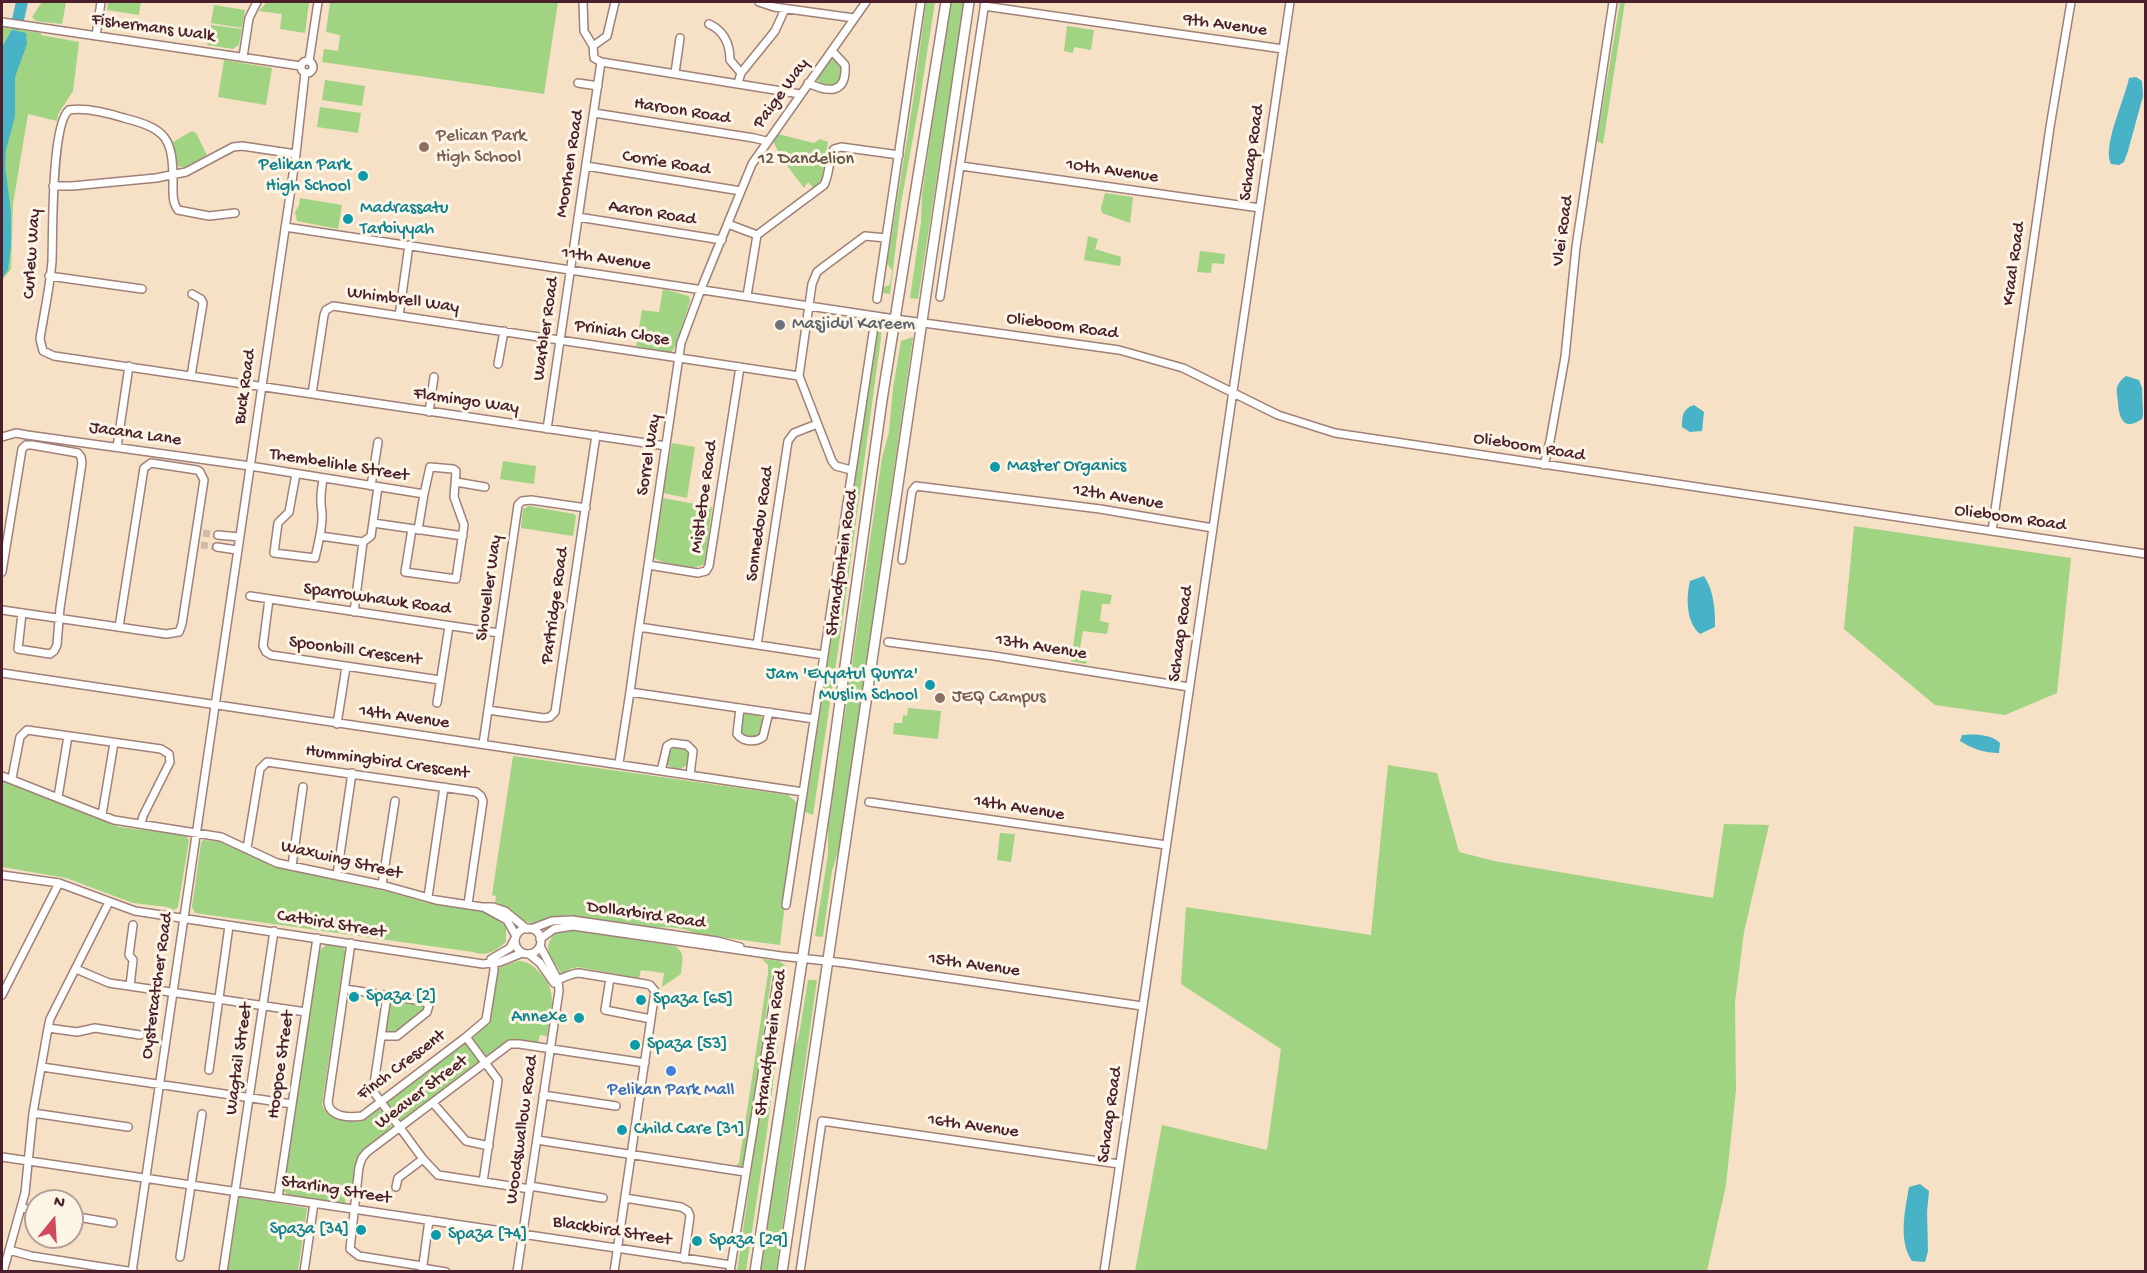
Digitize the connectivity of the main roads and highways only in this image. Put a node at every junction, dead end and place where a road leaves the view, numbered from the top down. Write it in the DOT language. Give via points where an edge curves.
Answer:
graph roads {
  1 [pos="946,2"];
  2 [pos="969,2"];
  3 [pos="755,1272"];
  4 [pos="782,1272"];
  1 -- 3 [label="main road, Strandfontein Road" via="878,429"];
  2 -- 4 [label="main road"];
}
